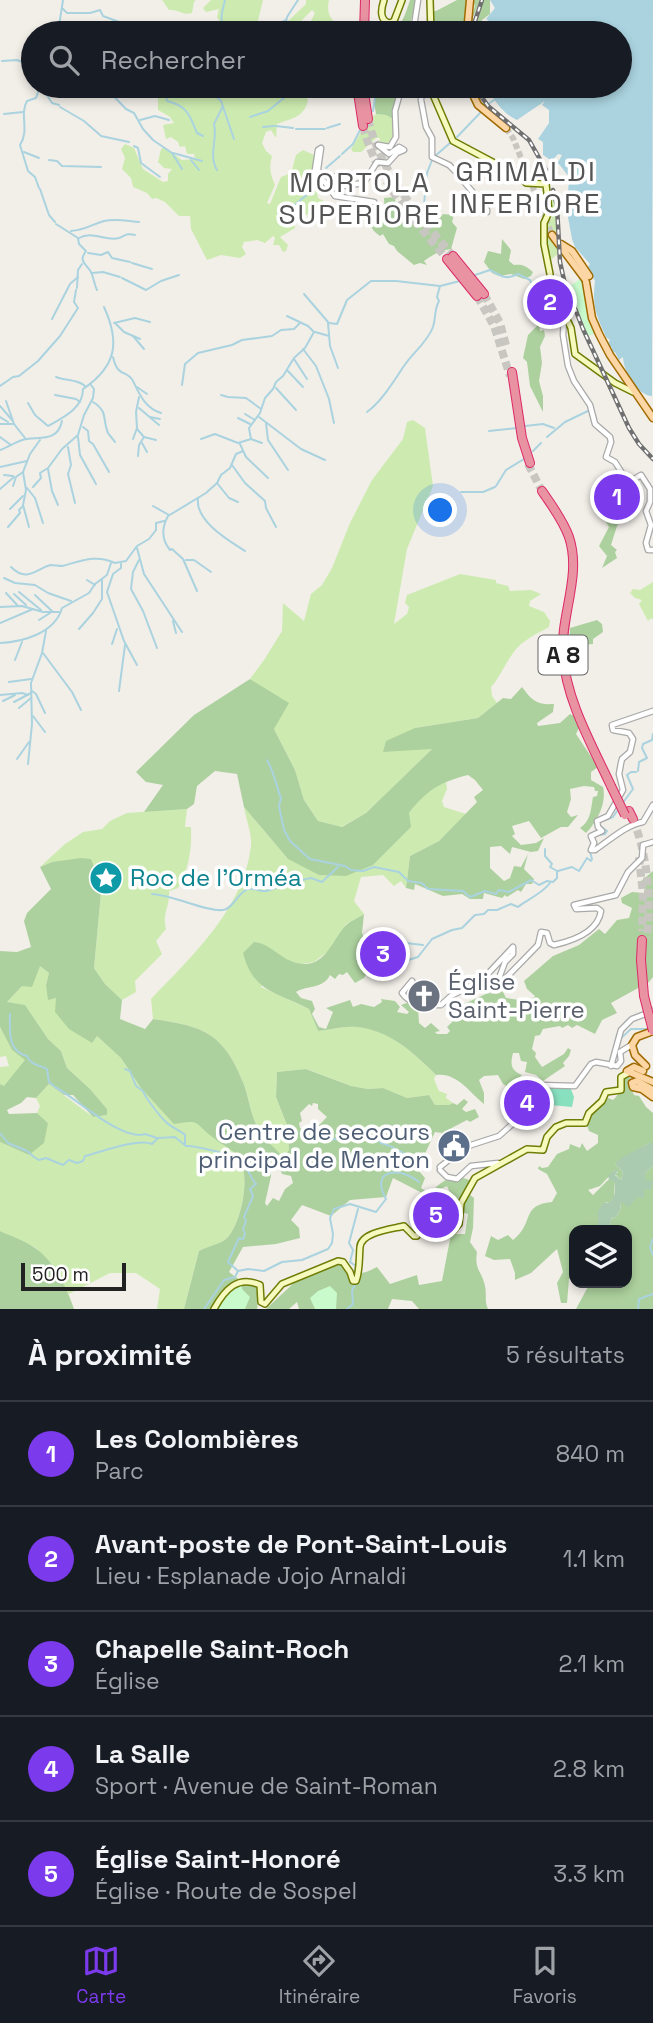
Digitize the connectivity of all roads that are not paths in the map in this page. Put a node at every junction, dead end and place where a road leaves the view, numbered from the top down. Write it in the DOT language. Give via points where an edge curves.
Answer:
graph roads {
  1 [pos="365,0"];
  2 [pos="384,0"];
  3 [pos="402,0"];
  4 [pos="418,0"];
  5 [pos="430,0"];
  6 [pos="470,0"];
  7 [pos="361,13"];
  8 [pos="361,21"];
  9 [pos="363,21"];
  10 [pos="386,21"];
  11 [pos="392,21"];
  12 [pos="415,21"];
  13 [pos="430,21"];
  14 [pos="468,21"];
  15 [pos="360,98"];
  16 [pos="364,98"];
  17 [pos="398,98"];
  18 [pos="421,98"];
  19 [pos="434,98"];
  20 [pos="476,98"];
  21 [pos="506,128"];
  22 [pos="477,197"];
  23 [pos="374,202"];
  24 [pos="554,238"];
  25 [pos="450,257"];
  26 [pos="481,295"];
  27 [pos="564,316"];
  28 [pos="511,374"];
  29 [pos="649,408"];
  30 [pos="529,463"];
  31 [pos="543,490"];
  32 [pos="653,550"];
  33 [pos="653,711"];
  34 [pos="653,805"];
  35 [pos="629,816"];
  36 [pos="653,842"];
  37 [pos="644,939"];
  38 [pos="643,958"];
  39 [pos="412,981"];
  40 [pos="653,1012"];
  41 [pos="653,1024"];
  42 [pos="650,1032"];
  43 [pos="633,1044"];
  44 [pos="611,1066"];
  45 [pos="630,1071"];
  46 [pos="653,1082"];
  47 [pos="653,1090"];
  48 [pos="653,1097"];
  49 [pos="508,1161"];
  50 [pos="214,1309"];
  1 -- 9 [label="highway"];
  2 -- 10 [label="main road"];
  3 -- 11 [label="main road"];
  4 -- 12 [label="street"];
  5 -- 13 [label="main road"];
  6 -- 14 [label="main road"];
  7 -- 8 [label="highway"];
  15 -- 16 [label="highway" via="365,123"];
  17 -- 23 [label="street" via="394,142 390,147 379,146 390,154 399,147 404,150 388,163 377,162 364,183 343,186 336,177 319,174 318,149 313,183 324,181 335,196"];
  18 -- 22 [label="street" via="432,138 432,158 450,165"];
  19 -- 27 [label="main road" via="453,141 516,171 526,183 546,184 549,212 544,244 550,297 559,303"];
  20 -- 21 [label="main road" via="483,110"];
  24 -- 29 [label="main road" via="592,283 592,317 602,340"];
  25 -- 26 [label="highway"];
  27 -- 29 [label="main road" via="575,354 630,389"];
  27 -- 32 [label="street" via="568,366 595,424 610,438 606,457 627,481 641,475 650,486 646,513 651,528 646,545"];
  28 -- 30 [label="highway" via="521,443"];
  31 -- 35 [label="highway, A 8, bridge" via="567,525 573,549 563,631 568,682 591,741"];
  33 -- 34 [label="street" via="612,725 613,730 629,733 633,739 621,763 623,790 608,817 597,821 603,831 591,836 591,850 630,825 643,822"];
  36 -- 39 [label="street" via="643,845 642,858 616,895 574,906 601,911 588,931 554,945 547,933 541,932 538,945 494,990 513,947 482,980 441,1005 405,998 402,993"];
  37 -- 38 [label="highway"];
  38 -- 41 [label="highway, bridge"];
  38 -- 42 [label="highway, bridge"];
  40 -- 44 [label="street" via="632,1019 621,1030"];
  42 -- 43 [label="main road"];
  43 -- 44 [label="street" via="619,1053 618,1065"];
  43 -- 45 [label="main road" via="644,1068"];
  44 -- 49 [label="street" via="591,1064 575,1086 540,1085 525,1113 496,1137 465,1147 442,1169 457,1179 475,1164"];
  45 -- 46 [label="main road"];
  45 -- 49 [label="main road" via="619,1077 619,1092 606,1092 585,1123 563,1124 547,1137 543,1150 530,1148"];
  47 -- 48 [label="main road" via="638,1082 632,1084"];
  49 -- 50 [label="main road" via="477,1175 461,1203 460,1220 453,1231 446,1229 445,1215 438,1211 424,1221 417,1236 404,1226 365,1238 355,1281 338,1261 282,1284 265,1304 260,1285 238,1282"];
}
